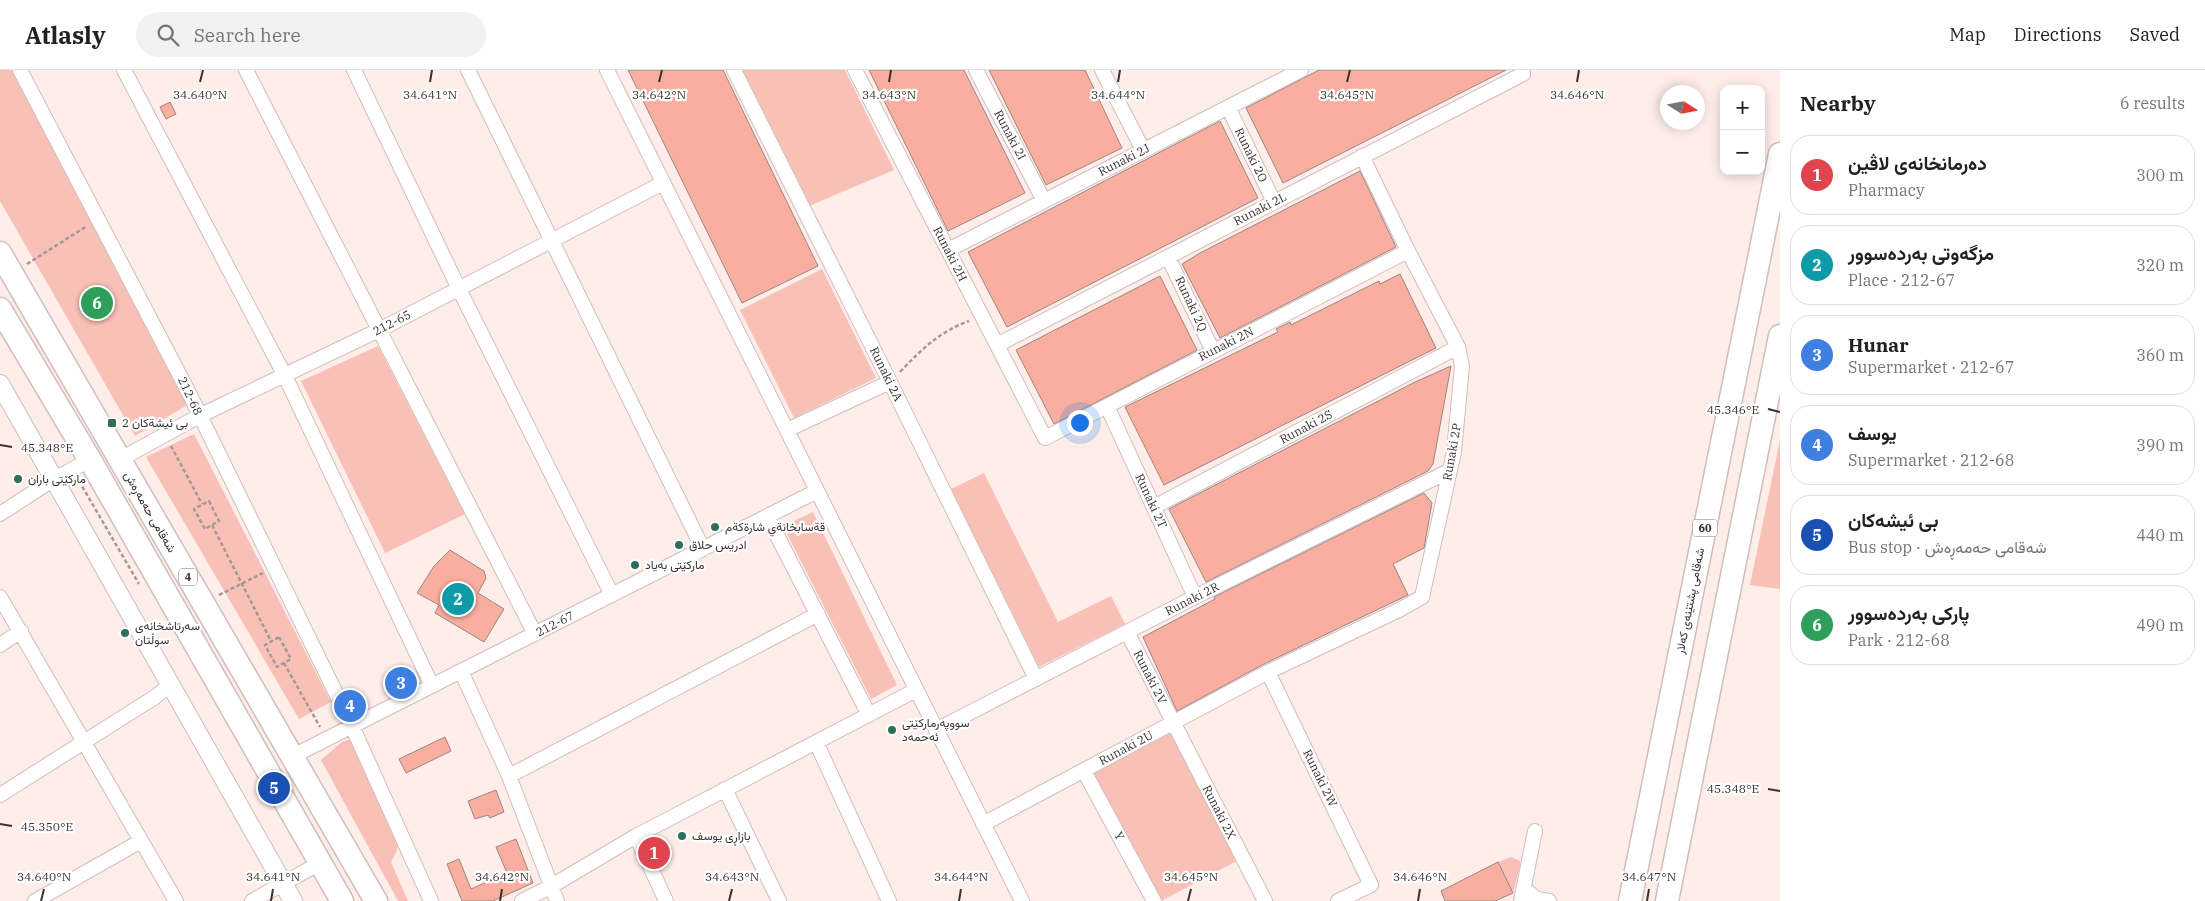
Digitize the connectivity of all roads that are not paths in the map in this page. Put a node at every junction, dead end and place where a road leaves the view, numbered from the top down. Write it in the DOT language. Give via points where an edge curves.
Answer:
graph roads {
  1 [pos="20,70"];
  2 [pos="124,70"];
  3 [pos="246,70"];
  4 [pos="354,70"];
  5 [pos="468,70"];
  6 [pos="606,70"];
  7 [pos="734,70"];
  8 [pos="855,70"];
  9 [pos="976,70"];
  10 [pos="1102,70"];
  11 [pos="1301,70"];
  12 [pos="1523,72"];
  13 [pos="1228,107"];
  14 [pos="1143,150"];
  15 [pos="1780,154"];
  16 [pos="1362,156"];
  17 [pos="663,183"];
  18 [pos="1044,200"];
  19 [pos="1274,202"];
  20 [pos="551,241"];
  21 [pos="948,250"];
  22 [pos="1408,251"];
  23 [pos="0,253"];
  24 [pos="1168,257"];
  25 [pos="459,289"];
  26 [pos="0,309"];
  27 [pos="379,330"];
  28 [pos="1780,336"];
  29 [pos="997,345"];
  30 [pos="1458,347"];
  31 [pos="1213,351"];
  32 [pos="284,376"];
  33 [pos="890,382"];
  34 [pos="0,384"];
  35 [pos="1107,406"];
  36 [pos="199,416"];
  37 [pos="787,430"];
  38 [pos="1045,438"];
  39 [pos="90,460"];
  40 [pos="119,460"];
  41 [pos="1449,471"];
  42 [pos="54,479"];
  43 [pos="817,491"];
  44 [pos="1154,507"];
  45 [pos="0,514"];
  46 [pos="767,516"];
  47 [pos="703,549"];
  48 [pos="612,595"];
  49 [pos="1195,596"];
  50 [pos="0,597"];
  51 [pos="818,614"];
  52 [pos="21,631"];
  53 [pos="1127,632"];
  54 [pos="535,634"];
  55 [pos="0,645"];
  56 [pos="461,671"];
  57 [pos="1268,672"];
  58 [pos="1036,679"];
  59 [pos="170,685"];
  60 [pos="432,686"];
  61 [pos="916,690"];
  62 [pos="869,714"];
  63 [pos="1173,722"];
  64 [pos="352,726"];
  65 [pos="936,730"];
  66 [pos="85,741"];
  67 [pos="816,742"];
  68 [pos="293,756"];
  69 [pos="1084,771"];
  70 [pos="509,776"];
  71 [pos="725,790"];
  72 [pos="0,795"];
  73 [pos="984,824"];
  74 [pos="1535,831"];
  75 [pos="636,836"];
  76 [pos="142,841"];
  77 [pos="320,863"];
  78 [pos="283,883"];
  79 [pos="550,887"];
  80 [pos="1522,895"];
  81 [pos="34,901"];
  82 [pos="176,901"];
  83 [pos="252,901"];
  84 [pos="293,901"];
  85 [pos="342,901"];
  86 [pos="376,901"];
  87 [pos="431,901"];
  88 [pos="522,901"];
  89 [pos="557,901"];
  90 [pos="666,901"];
  91 [pos="779,901"];
  92 [pos="889,901"];
  93 [pos="1022,901"];
  94 [pos="1154,901"];
  95 [pos="1265,901"];
  96 [pos="1338,901"];
  97 [pos="1550,901"];
  98 [pos="1630,901"];
  99 [pos="1667,901"];
  1 -- 36 [label="street, 212-68"];
  2 -- 32 [label="street"];
  3 -- 27 [label="street"];
  4 -- 25 [label="street"];
  5 -- 20 [label="street"];
  6 -- 17 [label="street"];
  7 -- 33 [label="street, Runaki 2A"];
  8 -- 21 [label="street, Runaki 2H"];
  9 -- 18 [label="street, Runaki 2I"];
  10 -- 14 [label="street"];
  11 -- 13 [label="street, Runaki 2J"];
  12 -- 16 [label="street, Runaki 2L"];
  13 -- 14 [label="street, Runaki 2J"];
  13 -- 19 [label="street, Runaki 2O"];
  14 -- 18 [label="street, Runaki 2J"];
  15 -- 98 [label="highway, شەقامی پشتێنەی کەلار / 60"];
  16 -- 19 [label="street, Runaki 2L"];
  16 -- 22 [label="street, Runaki 2P"];
  17 -- 20 [label="street, 212-65"];
  17 -- 37 [label="street"];
  18 -- 21 [label="street, Runaki 2J"];
  19 -- 24 [label="street, Runaki 2L"];
  20 -- 25 [label="street, 212-65"];
  20 -- 47 [label="street"];
  21 -- 29 [label="street, Runaki 2H"];
  22 -- 30 [label="street, Runaki 2P"];
  22 -- 31 [label="street, Runaki 2N"];
  23 -- 40 [label="highway, شەقامی حەمەڕەش / 4"];
  24 -- 29 [label="street, Runaki 2L"];
  24 -- 31 [label="street, Runaki 2Q"];
  25 -- 27 [label="street, 212-65"];
  25 -- 48 [label="street"];
  26 -- 39 [label="highway, 4"];
  27 -- 32 [label="street, 212-65"];
  27 -- 54 [label="street"];
  28 -- 99 [label="highway"];
  29 -- 38 [label="street, Runaki 2H"];
  30 -- 41 [label="street, Runaki 2P" via="1462,366 1454,452"];
  30 -- 44 [label="street, Runaki 2S"];
  31 -- 35 [label="street, Runaki 2N"];
  32 -- 36 [label="street, 212-65"];
  32 -- 60 [label="street"];
  33 -- 37 [label="street"];
  33 -- 58 [label="street, Runaki 2A"];
  34 -- 42 [label="street"];
  35 -- 38 [label="street, Runaki 2N"];
  35 -- 44 [label="street, Runaki 2T"];
  36 -- 40 [label="street, 212-65"];
  36 -- 64 [label="street, 212-68"];
  37 -- 43 [label="street"];
  39 -- 42 [label="street"];
  39 -- 77 [label="highway, 4"];
  40 -- 68 [label="highway, شەقامی حەمەڕەش / 4"];
  41 -- 49 [label="street, Runaki 2R"];
  41 -- 57 [label="street, Runaki 2P" via="1422,597"];
  42 -- 45 [label="street"];
  42 -- 59 [label="street"];
  43 -- 46 [label="street, 212-67"];
  43 -- 61 [label="street"];
  44 -- 49 [label="street, Runaki 2T"];
  46 -- 47 [label="street, 212-67"];
  46 -- 51 [label="street"];
  47 -- 48 [label="street, 212-67"];
  48 -- 54 [label="street, 212-67"];
  49 -- 53 [label="street, Runaki 2R"];
  50 -- 52 [label="street"];
  51 -- 62 [label="street"];
  51 -- 70 [label="street"];
  52 -- 55 [label="street"];
  52 -- 66 [label="street"];
  53 -- 58 [label="street, Runaki 2R"];
  53 -- 63 [label="street, Runaki 2V"];
  54 -- 56 [label="street, 212-67"];
  56 -- 60 [label="street, 212-67"];
  56 -- 70 [label="street"];
  57 -- 63 [label="street, Runaki 2U"];
  57 -- 96 [label="street, Runaki 2W" via="1371,885"];
  58 -- 65 [label="street, Runaki 2R"];
  59 -- 66 [label="street"];
  59 -- 78 [label="street"];
  60 -- 64 [label="street, 212-67"];
  61 -- 62 [label="street"];
  61 -- 65 [label="street"];
  62 -- 67 [label="street"];
  63 -- 69 [label="street, Runaki 2U"];
  63 -- 95 [label="street, Runaki 2X"];
  64 -- 68 [label="street, 212-67"];
  64 -- 87 [label="street, 212-68"];
  65 -- 73 [label="street"];
  66 -- 72 [label="street"];
  66 -- 76 [label="street"];
  67 -- 71 [label="street"];
  67 -- 92 [label="street"];
  68 -- 86 [label="highway, شەقامی حەمەڕەش / 4"];
  69 -- 73 [label="street, Runaki 2U"];
  69 -- 94 [label="street, Y"];
  70 -- 79 [label="street"];
  71 -- 75 [label="street"];
  71 -- 91 [label="street"];
  73 -- 93 [label="street"];
  74 -- 80 [label="street"];
  75 -- 79 [label="street"];
  75 -- 90 [label="street"];
  76 -- 81 [label="street"];
  76 -- 82 [label="street"];
  77 -- 78 [label="street"];
  77 -- 85 [label="highway, 4"];
  78 -- 83 [label="street"];
  78 -- 84 [label="street"];
  79 -- 88 [label="street"];
  79 -- 89 [label="street"];
  80 -- 97 [label="street"];
}
